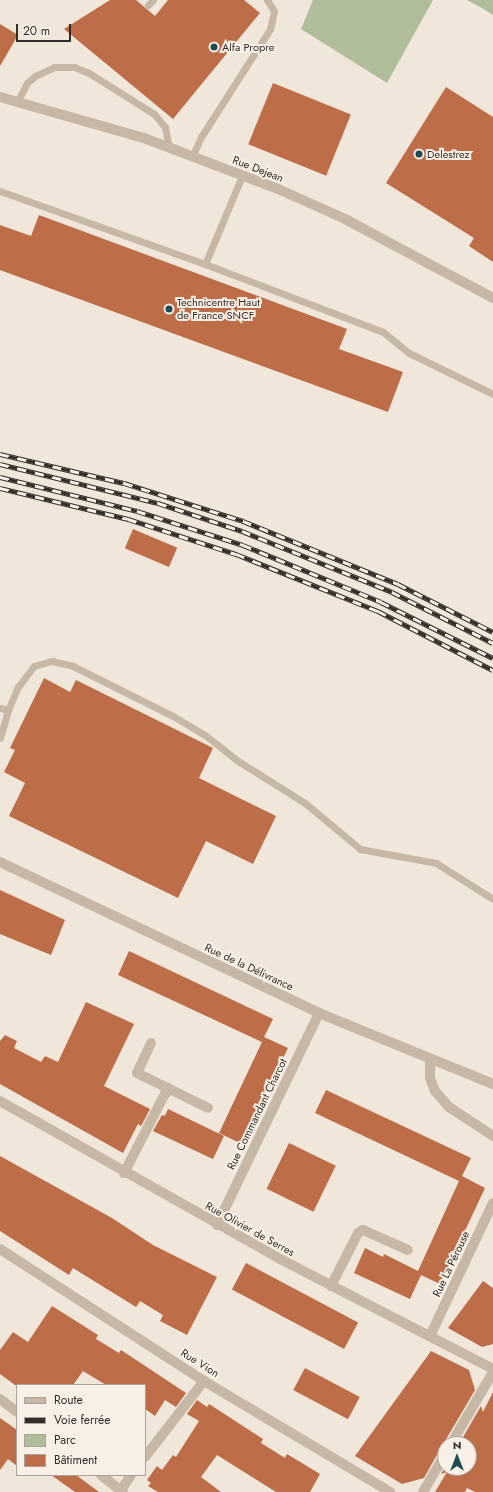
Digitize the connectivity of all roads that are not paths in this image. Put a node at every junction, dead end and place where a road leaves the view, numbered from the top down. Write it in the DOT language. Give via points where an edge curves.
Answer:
graph roads {
  1 [pos="267,0"];
  2 [pos="0,97"];
  3 [pos="17,102"];
  4 [pos="168,148"];
  5 [pos="192,156"];
  6 [pos="242,176"];
  7 [pos="0,191"];
  8 [pos="205,264"];
  9 [pos="493,298"];
  10 [pos="493,394"];
  11 [pos="0,708"];
  12 [pos="8,710"];
  13 [pos="0,738"];
  14 [pos="0,862"];
  15 [pos="493,899"];
  16 [pos="319,1013"];
  17 [pos="151,1043"];
  18 [pos="430,1061"];
  19 [pos="493,1084"];
  20 [pos="168,1088"];
  21 [pos="0,1101"];
  22 [pos="208,1108"];
  23 [pos="493,1136"];
  24 [pos="124,1173"];
  25 [pos="493,1203"];
  26 [pos="217,1224"];
  27 [pos="0,1249"];
  28 [pos="408,1250"];
  29 [pos="331,1286"];
  30 [pos="430,1336"];
  31 [pos="493,1369"];
  32 [pos="493,1372"];
  33 [pos="204,1381"];
  34 [pos="0,1399"];
  35 [pos="16,1411"];
  36 [pos="456,1436"];
  37 [pos="146,1456"];
  38 [pos="437,1468"];
  39 [pos="102,1476"];
  40 [pos="130,1476"];
  41 [pos="122,1491"];
  42 [pos="390,1492"];
  43 [pos="423,1492"];
  1 -- 5 [label="lane" via="274,11 270,29 200,137"];
  2 -- 3 [label="street, Rue Dejean"];
  3 -- 4 [label="street, Rue Dejean" via="137,136"];
  3 -- 4 [label="lane" via="27,83 35,76 54,67 74,67 90,73 154,114 165,127"];
  4 -- 5 [label="street, Rue Dejean"];
  5 -- 6 [label="street, Rue Dejean"];
  6 -- 8 [label="lane"];
  6 -- 9 [label="street, Rue Dejean" via="345,219"];
  7 -- 8 [label="lane"];
  8 -- 10 [label="lane" via="383,332 409,353"];
  11 -- 12 [label="lane"];
  12 -- 13 [label="lane"];
  12 -- 15 [label="lane" via="18,687 34,666 52,661 73,666 173,716 205,735 238,761 306,803 360,849 436,863"];
  14 -- 16 [label="street, Rue de la Délivrance"];
  16 -- 18 [label="street, Rue de la Délivrance"];
  16 -- 26 [label="street, Rue Commandant Charcot"];
  17 -- 20 [label="street" via="137,1073"];
  18 -- 19 [label="street, Rue de la Délivrance"];
  18 -- 23 [label="street" via="430,1078 435,1091 449,1107"];
  20 -- 22 [label="street"];
  20 -- 24 [label="street"];
  21 -- 24 [label="street, Rue Olivier de Serres"];
  24 -- 26 [label="street, Rue Olivier de Serres"];
  25 -- 30 [label="street, Rue La Pérouse"];
  26 -- 29 [label="street, Rue Olivier de Serres"];
  27 -- 33 [label="street, Rue Vion"];
  28 -- 29 [label="street" via="363,1230 358,1233"];
  29 -- 30 [label="street, Rue Olivier de Serres"];
  30 -- 31 [label="street, Rue Olivier de Serres"];
  32 -- 36 [label="street"];
  33 -- 37 [label="street"];
  33 -- 42 [label="street, Rue Vion"];
  34 -- 35 [label="street"];
  38 -- 43 [label="street"];
  39 -- 41 [label="street"];
  40 -- 41 [label="street"];
}
